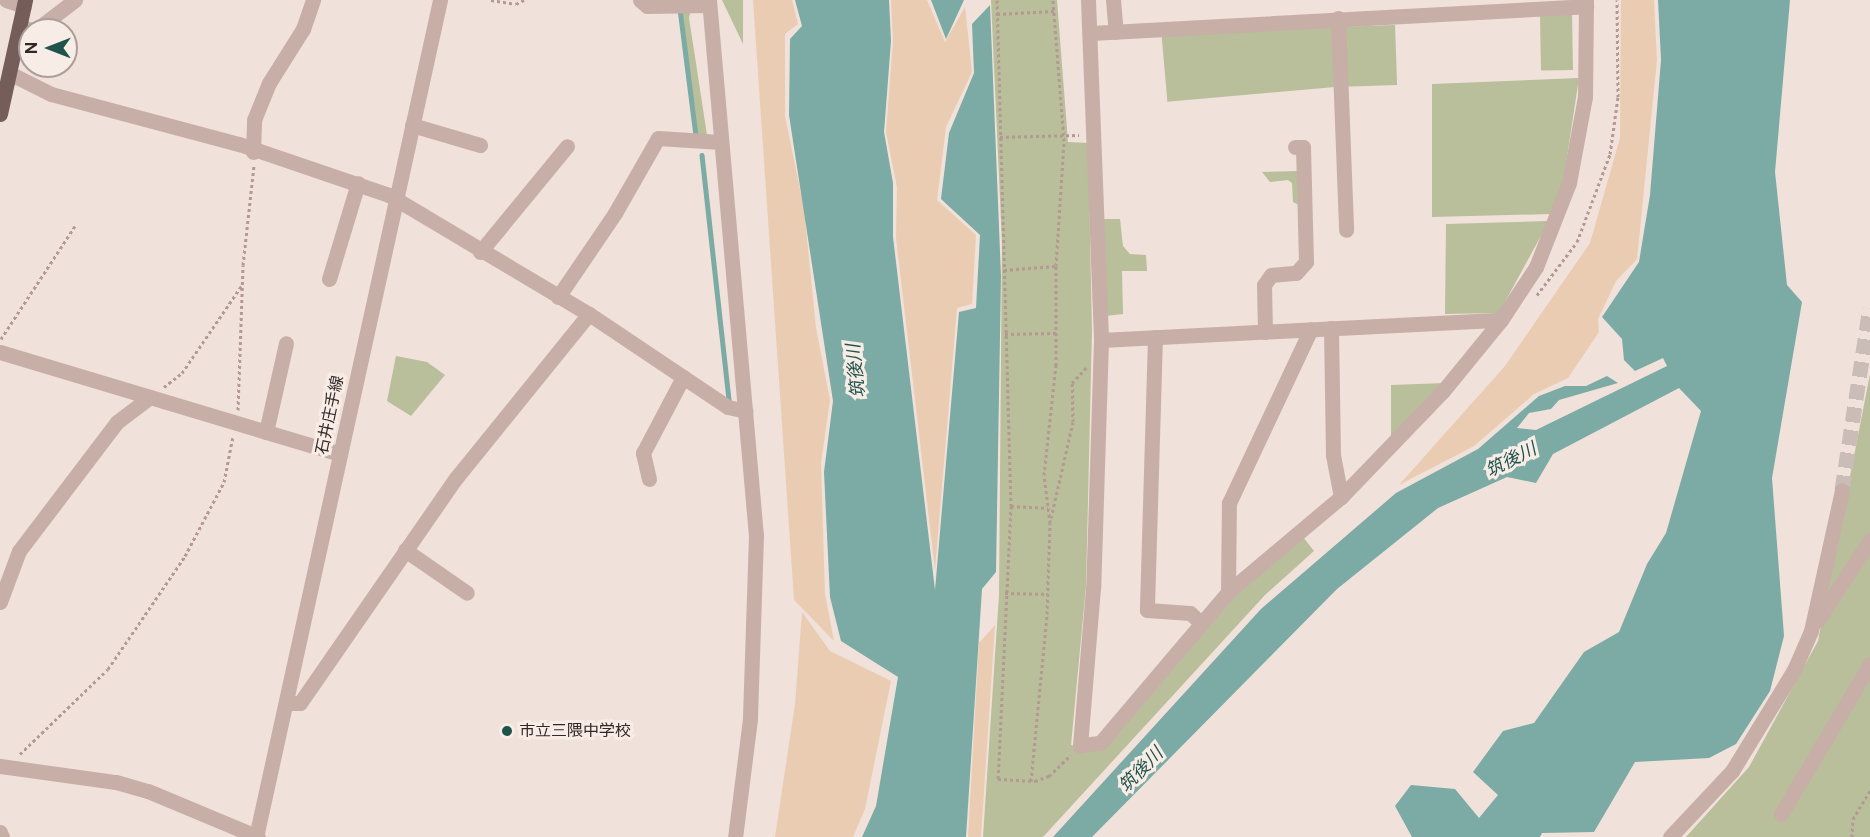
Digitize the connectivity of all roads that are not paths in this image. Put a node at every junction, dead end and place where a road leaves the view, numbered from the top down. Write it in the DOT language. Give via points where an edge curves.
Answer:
graph roads {
  1 [pos="6,0"];
  2 [pos="75,0"];
  3 [pos="313,0"];
  4 [pos="440,0"];
  5 [pos="640,0"];
  6 [pos="1088,0"];
  7 [pos="1113,0"];
  8 [pos="1379,0"];
  9 [pos="709,2"];
  10 [pos="24,3"];
  11 [pos="1586,3"];
  12 [pos="1544,4"];
  13 [pos="1380,16"];
  14 [pos="21,18"];
  15 [pos="51,18"];
  16 [pos="1338,18"];
  17 [pos="18,32"];
  18 [pos="1116,32"];
  19 [pos="1091,33"];
  20 [pos="9,74"];
  21 [pos="0,114"];
  22 [pos="412,125"];
  23 [pos="721,142"];
  24 [pos="480,145"];
  25 [pos="567,146"];
  26 [pos="1295,147"];
  27 [pos="253,152"];
  28 [pos="358,183"];
  29 [pos="395,200"];
  30 [pos="1346,230"];
  31 [pos="480,252"];
  32 [pos="329,279"];
  33 [pos="558,297"];
  34 [pos="589,314"];
  35 [pos="1501,320"];
  36 [pos="1331,328"];
  37 [pos="1311,330"];
  38 [pos="1265,332"];
  39 [pos="1155,338"];
  40 [pos="286,343"];
  41 [pos="1101,346"];
  42 [pos="0,352"];
  43 [pos="683,377"];
  44 [pos="154,394"];
  45 [pos="746,411"];
  46 [pos="266,432"];
  47 [pos="340,454"];
  48 [pos="649,479"];
  49 [pos="1842,490"];
  50 [pos="1341,497"];
  51 [pos="1870,540"];
  52 [pos="405,550"];
  53 [pos="1228,592"];
  54 [pos="467,593"];
  55 [pos="0,602"];
  56 [pos="1201,623"];
  57 [pos="1811,631"];
  58 [pos="1870,664"];
  59 [pos="288,703"];
  60 [pos="5,766"];
  61 [pos="1781,814"];
  62 [pos="0,832"];
  63 [pos="2,837"];
  64 [pos="257,837"];
  65 [pos="735,837"];
  66 [pos="1670,837"];
  1 -- 10 [label="street"];
  2 -- 15 [label="street"];
  3 -- 27 [label="street" via="303,29 268,83 254,120"];
  4 -- 22 [label="street, 石井庄手線"];
  5 -- 9 [label="street" via="647,6"];
  6 -- 19 [label="street"];
  7 -- 18 [label="street"];
  8 -- 13 [label="street"];
  9 -- 23 [label="street"];
  10 -- 14 [label="main road"];
  11 -- 12 [label="street"];
  11 -- 35 [label="street" via="1585,97 1569,183 1536,267"];
  12 -- 13 [label="street"];
  13 -- 16 [label="street"];
  16 -- 18 [label="street"];
  16 -- 30 [label="street"];
  17 -- 20 [label="main road"];
  18 -- 19 [label="street"];
  19 -- 41 [label="street"];
  20 -- 21 [label="main road"];
  20 -- 27 [label="street" via="51,94 239,144"];
  22 -- 24 [label="street"];
  22 -- 29 [label="street, 石井庄手線"];
  23 -- 33 [label="street" via="658,138 615,213"];
  23 -- 45 [label="street"];
  25 -- 31 [label="street"];
  26 -- 38 [label="street" via="1303,147 1306,262 1296,273 1271,275 1264,285"];
  27 -- 28 [label="street"];
  28 -- 29 [label="street"];
  28 -- 32 [label="street"];
  29 -- 31 [label="street"];
  29 -- 47 [label="street, 石井庄手線"];
  31 -- 33 [label="street"];
  33 -- 34 [label="street"];
  34 -- 43 [label="street"];
  34 -- 52 [label="street" via="456,478"];
  35 -- 36 [label="street"];
  35 -- 50 [label="street" via="1443,391"];
  36 -- 37 [label="street"];
  36 -- 50 [label="street" via="1333,455"];
  37 -- 38 [label="street"];
  37 -- 53 [label="street" via="1229,502"];
  38 -- 39 [label="street"];
  39 -- 41 [label="street"];
  39 -- 56 [label="street" via="1147,610 1190,613"];
  40 -- 46 [label="street"];
  41 -- 56 [label="street" via="1093,588 1080,745 1100,743"];
  42 -- 44 [label="street"];
  43 -- 45 [label="street" via="728,407"];
  43 -- 48 [label="street" via="643,453"];
  44 -- 46 [label="street" via="237,418"];
  44 -- 55 [label="street" via="117,422 19,551"];
  45 -- 65 [label="street" via="756,536 750,719"];
  46 -- 47 [label="street"];
  47 -- 59 [label="street, 石井庄手線"];
  49 -- 57 [label="street"];
  50 -- 53 [label="street"];
  51 -- 57 [label="street"];
  52 -- 54 [label="street"];
  52 -- 59 [label="street" via="300,703"];
  53 -- 56 [label="street"];
  57 -- 66 [label="street" via="1794,670 1732,771"];
  58 -- 61 [label="street"];
  59 -- 64 [label="street, 石井庄手線"];
  60 -- 64 [label="street" via="116,782 148,791"];
  62 -- 63 [label="street"];
}
